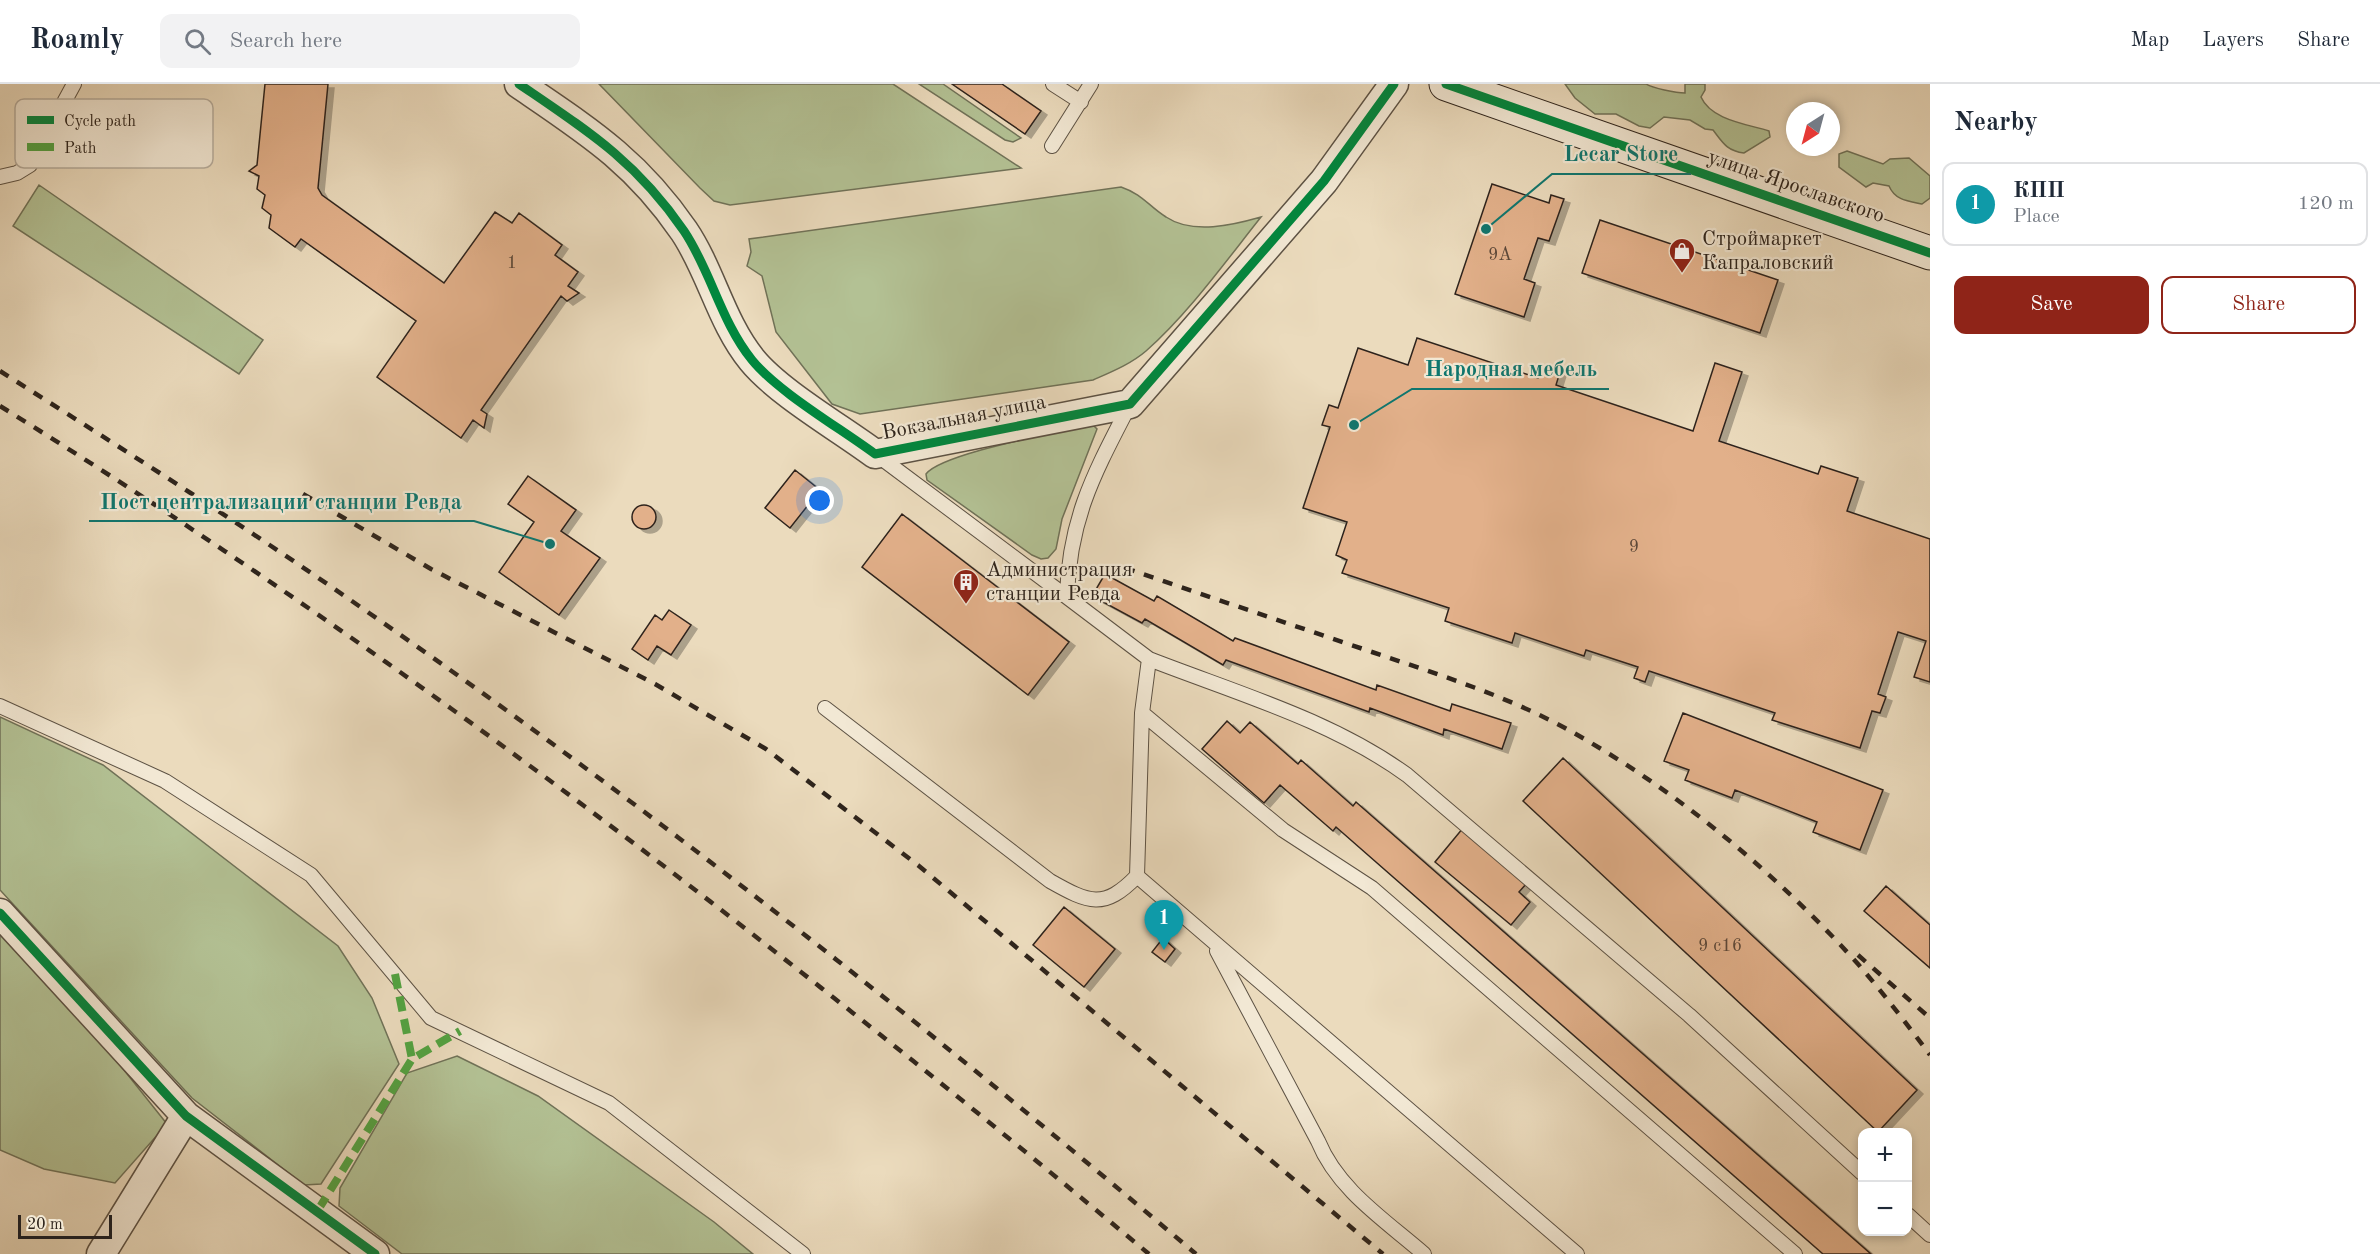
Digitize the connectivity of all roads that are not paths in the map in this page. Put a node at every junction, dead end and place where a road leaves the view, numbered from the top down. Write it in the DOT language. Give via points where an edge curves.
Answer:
graph roads {
  1 [pos="74,84"];
  2 [pos="519,84"];
  3 [pos="1053,84"];
  4 [pos="1091,84"];
  5 [pos="1394,84"];
  6 [pos="1446,84"];
  7 [pos="66,99"];
  8 [pos="1081,102"];
  9 [pos="1052,146"];
  10 [pos="25,168"];
  11 [pos="0,177"];
  12 [pos="1930,253"];
  13 [pos="1130,404"];
  14 [pos="875,454"];
  15 [pos="1067,597"];
  16 [pos="1149,659"];
  17 [pos="0,706"];
  18 [pos="825,708"];
  19 [pos="1142,713"];
  20 [pos="1137,876"];
  21 [pos="0,913"];
  22 [pos="1214,944"];
  23 [pos="186,1116"];
  24 [pos="1858,1168"];
  25 [pos="1912,1219"];
  26 [pos="1930,1235"];
  27 [pos="101,1254"];
  28 [pos="375,1254"];
  29 [pos="803,1254"];
  30 [pos="1424,1254"];
  31 [pos="1576,1254"];
  32 [pos="1795,1254"];
  1 -- 7 [label="lane"];
  2 -- 14 [label="street, Вокзальная улица" via="599,138 636,171 685,232 736,338 753,361 771,379"];
  3 -- 8 [label="lane"];
  4 -- 8 [label="lane"];
  5 -- 13 [label="street" via="1324,181"];
  6 -- 12 [label="street, улица Ярославского"];
  8 -- 9 [label="lane"];
  10 -- 11 [label="lane"];
  13 -- 14 [label="street, Вокзальная улица"];
  13 -- 15 [label="lane" via="1082,504 1071,541"];
  14 -- 15 [label="lane"];
  15 -- 16 [label="lane"];
  16 -- 19 [label="lane"];
  16 -- 24 [label="lane" via="1347,737 1390,763 1689,1015"];
  17 -- 29 [label="lane" via="165,781 311,875 431,1018 609,1103"];
  18 -- 20 [label="lane" via="1050,881 1078,897 1100,900 1119,895"];
  19 -- 20 [label="lane"];
  19 -- 32 [label="lane" via="1283,830 1372,888"];
  20 -- 22 [label="lane"];
  21 -- 23 [label="street"];
  22 -- 30 [label="lane" via="1327,1164 1342,1183"];
  22 -- 31 [label="lane"];
  23 -- 27 [label="street"];
  23 -- 28 [label="street"];
  25 -- 26 [label="lane"];
}
